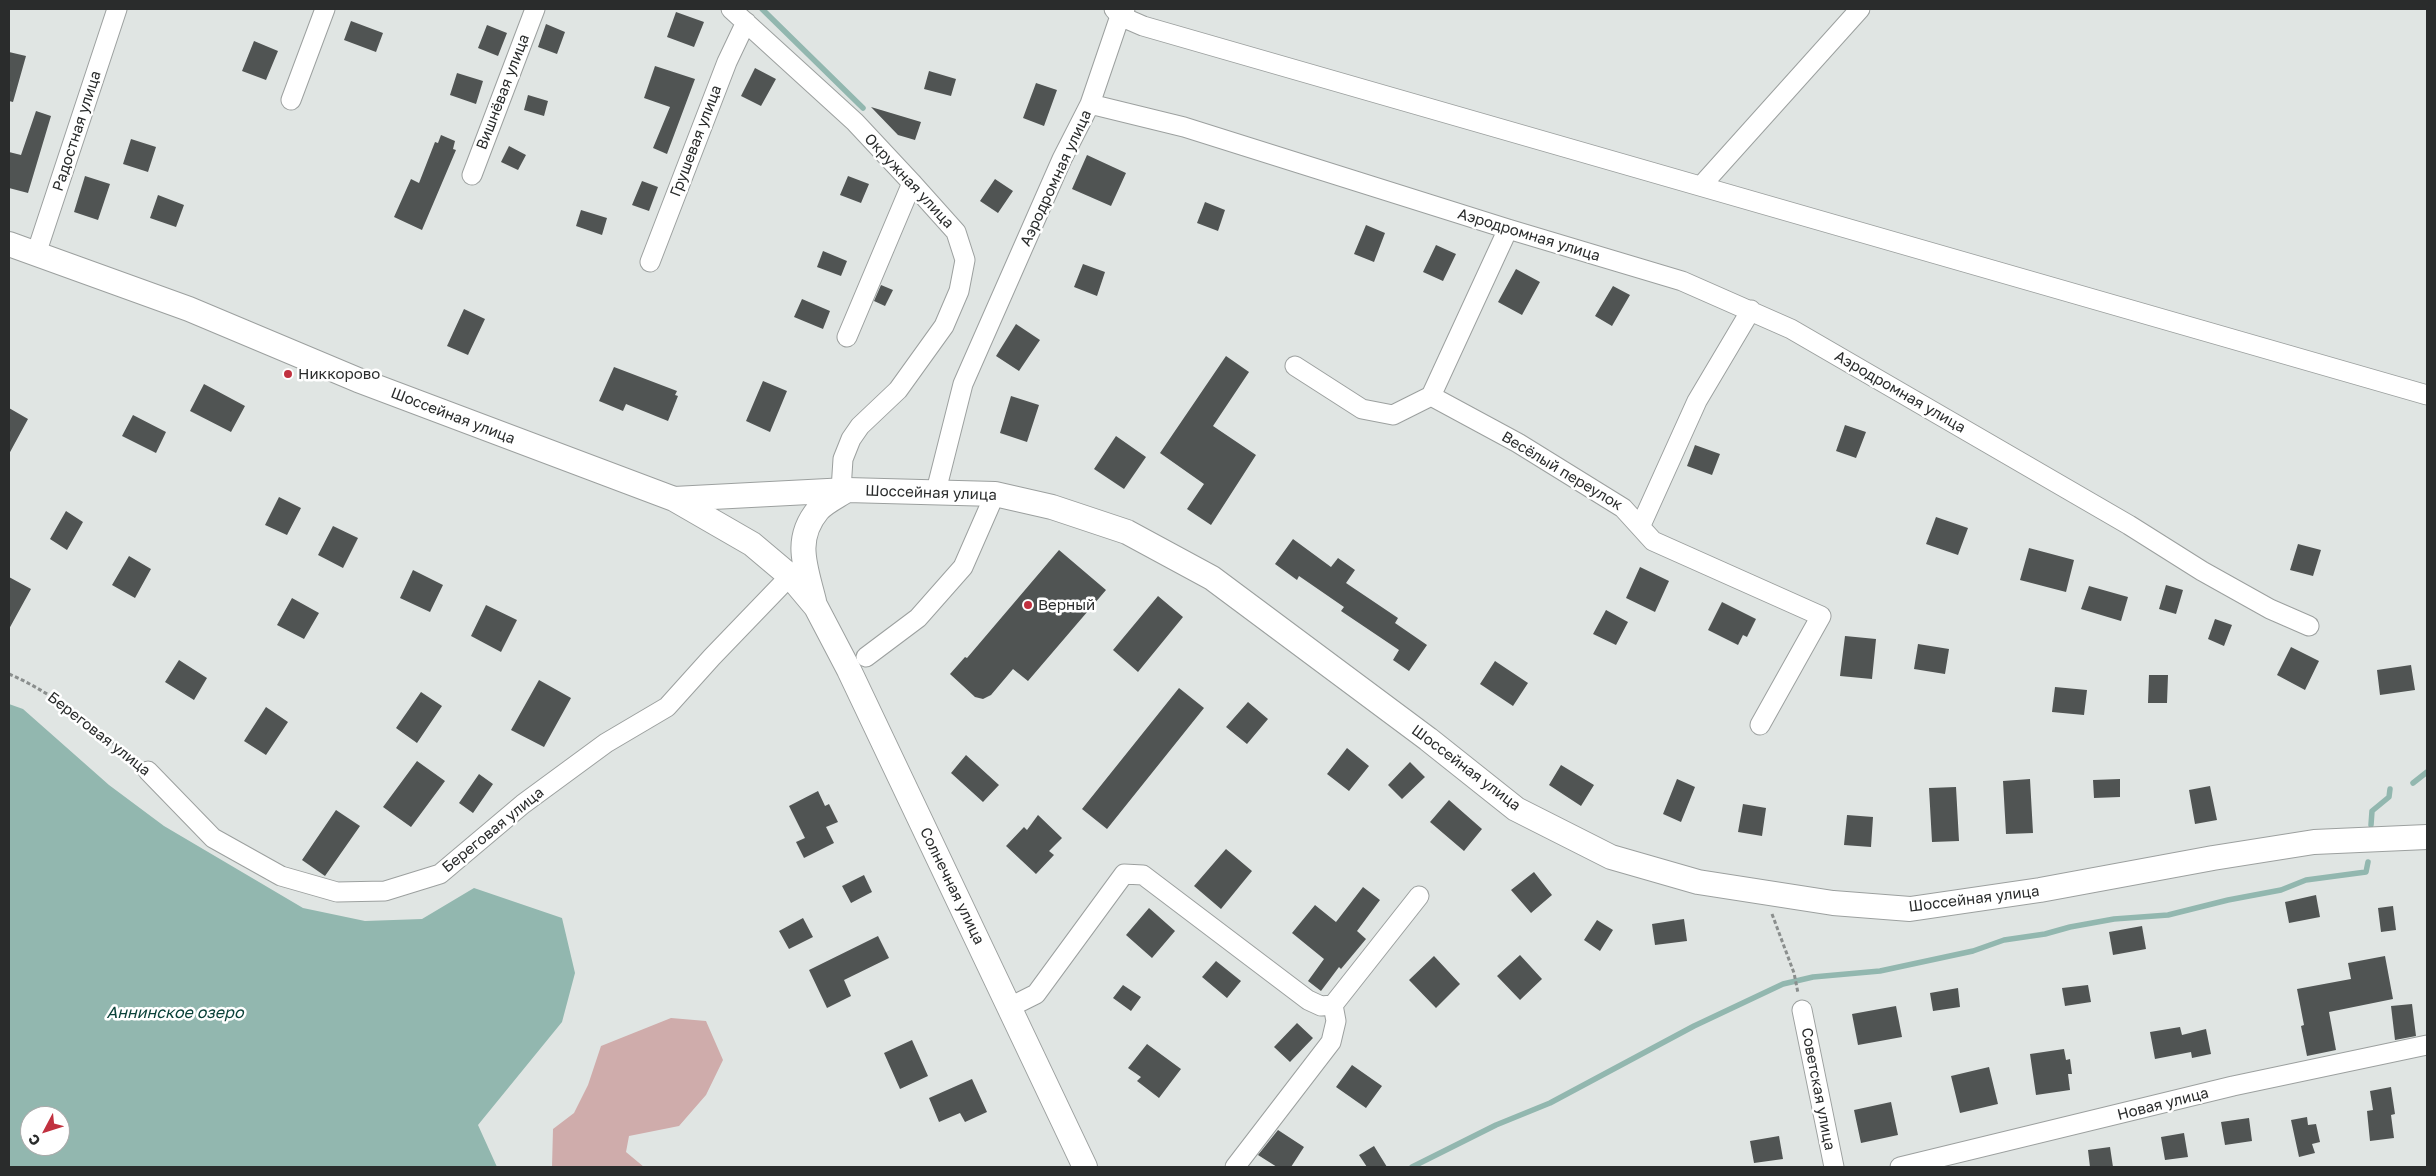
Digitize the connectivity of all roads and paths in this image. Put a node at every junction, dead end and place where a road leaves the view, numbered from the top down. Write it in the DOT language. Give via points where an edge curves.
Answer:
graph roads {
  1 [pos="117,9"];
  2 [pos="325,9"];
  3 [pos="535,9"];
  4 [pos="731,9"];
  5 [pos="1860,9"];
  6 [pos="1120,11"];
  7 [pos="746,22"];
  8 [pos="291,100"];
  9 [pos="1090,104"];
  10 [pos="472,175"];
  11 [pos="912,183"];
  12 [pos="1702,186"];
  13 [pos="1508,230"];
  14 [pos="9,244"];
  15 [pos="36,254"];
  16 [pos="650,262"];
  17 [pos="1751,310"];
  18 [pos="847,337"];
  19 [pos="1295,366"];
  20 [pos="2427,395"];
  21 [pos="1431,396"];
  22 [pos="844,490"];
  23 [pos="936,491"];
  24 [pos="995,494"];
  25 [pos="674,498"];
  26 [pos="1641,526"];
  27 [pos="790,576"];
  28 [pos="816,607"];
  29 [pos="2310,626"];
  30 [pos="866,657"];
  31 [pos="9,674"];
  32 [pos="1760,725"];
  33 [pos="148,771"];
  34 [pos="2427,837"];
  35 [pos="1764,894"];
  36 [pos="1418,896"];
  37 [pos="1797,986"];
  38 [pos="1334,1005"];
  39 [pos="1010,1007"];
  40 [pos="1802,1010"];
  41 [pos="2427,1045"];
  42 [pos="1085,1167"];
  43 [pos="1235,1167"];
  44 [pos="1834,1167"];
  45 [pos="1900,1167"];
  1 -- 15 [label="street, Радостная улица"];
  2 -- 8 [label="street"];
  3 -- 10 [label="street, Вишнёвая улица"];
  4 -- 7 [label="street, Окружная улица"];
  5 -- 12 [label="street"];
  6 -- 9 [label="street"];
  6 -- 12 [label="street" via="1144,26"];
  7 -- 11 [label="street, Окружная улица" via="855,122"];
  7 -- 16 [label="street, Грушевая улица" via="727,62"];
  9 -- 13 [label="street, Аэродромная улица" via="1184,127"];
  9 -- 23 [label="street, Аэродромная улица" via="963,384"];
  11 -- 18 [label="street"];
  11 -- 22 [label="street, Окружная улица" via="956,232 965,260 959,291 944,326 898,390 860,426 851,439 843,459"];
  12 -- 20 [label="street"];
  13 -- 17 [label="street, Аэродромная улица" via="1682,281"];
  13 -- 21 [label="street"];
  14 -- 15 [label="main road, Шоссейная улица"];
  15 -- 25 [label="main road, Шоссейная улица" via="189,309 358,380"];
  17 -- 26 [label="street" via="1696,402"];
  17 -- 29 [label="street, Аэродромная улица" via="1824,348 2129,525 2202,571 2270,609"];
  19 -- 21 [label="street" via="1362,409 1394,415"];
  21 -- 26 [label="street, Весёлый переулок" via="1518,443 1615,503"];
  22 -- 23 [label="main road, Шоссейная улица"];
  22 -- 25 [label="main road, Шоссейная улица"];
  22 -- 28 [label="main road" via="819,509 809,524 802,551"];
  23 -- 24 [label="main road, Шоссейная улица"];
  24 -- 30 [label="street" via="963,567 918,618"];
  24 -- 35 [label="main road, Шоссейная улица" via="1052,507 1127,532 1212,578 1516,809 1612,857 1698,882"];
  25 -- 27 [label="main road" via="752,544"];
  26 -- 32 [label="street, Весёлый переулок" via="1653,541 1821,616"];
  27 -- 28 [label="main road"];
  27 -- 33 [label="street, Береговая улица" via="667,708 606,743 523,804 440,874 385,891 337,892 281,876 213,838"];
  28 -- 39 [label="main road, Солнечная улица"];
  31 -- 33 [label="path, Береговая улица" via="33,685 78,715"];
  34 -- 35 [label="main road, Шоссейная улица" via="2314,842 2032,892 1910,909"];
  35 -- 37 [label="path"];
  36 -- 38 [label="street"];
  38 -- 39 [label="street" via="1321,1006 1308,1000 1143,876 1124,874 1036,994"];
  38 -- 43 [label="street" via="1336,1021 1330,1042"];
  39 -- 42 [label="main road, Солнечная улица"];
  40 -- 44 [label="street, Советская улица"];
  41 -- 45 [label="street, Новая улица" via="2233,1086"];
}
